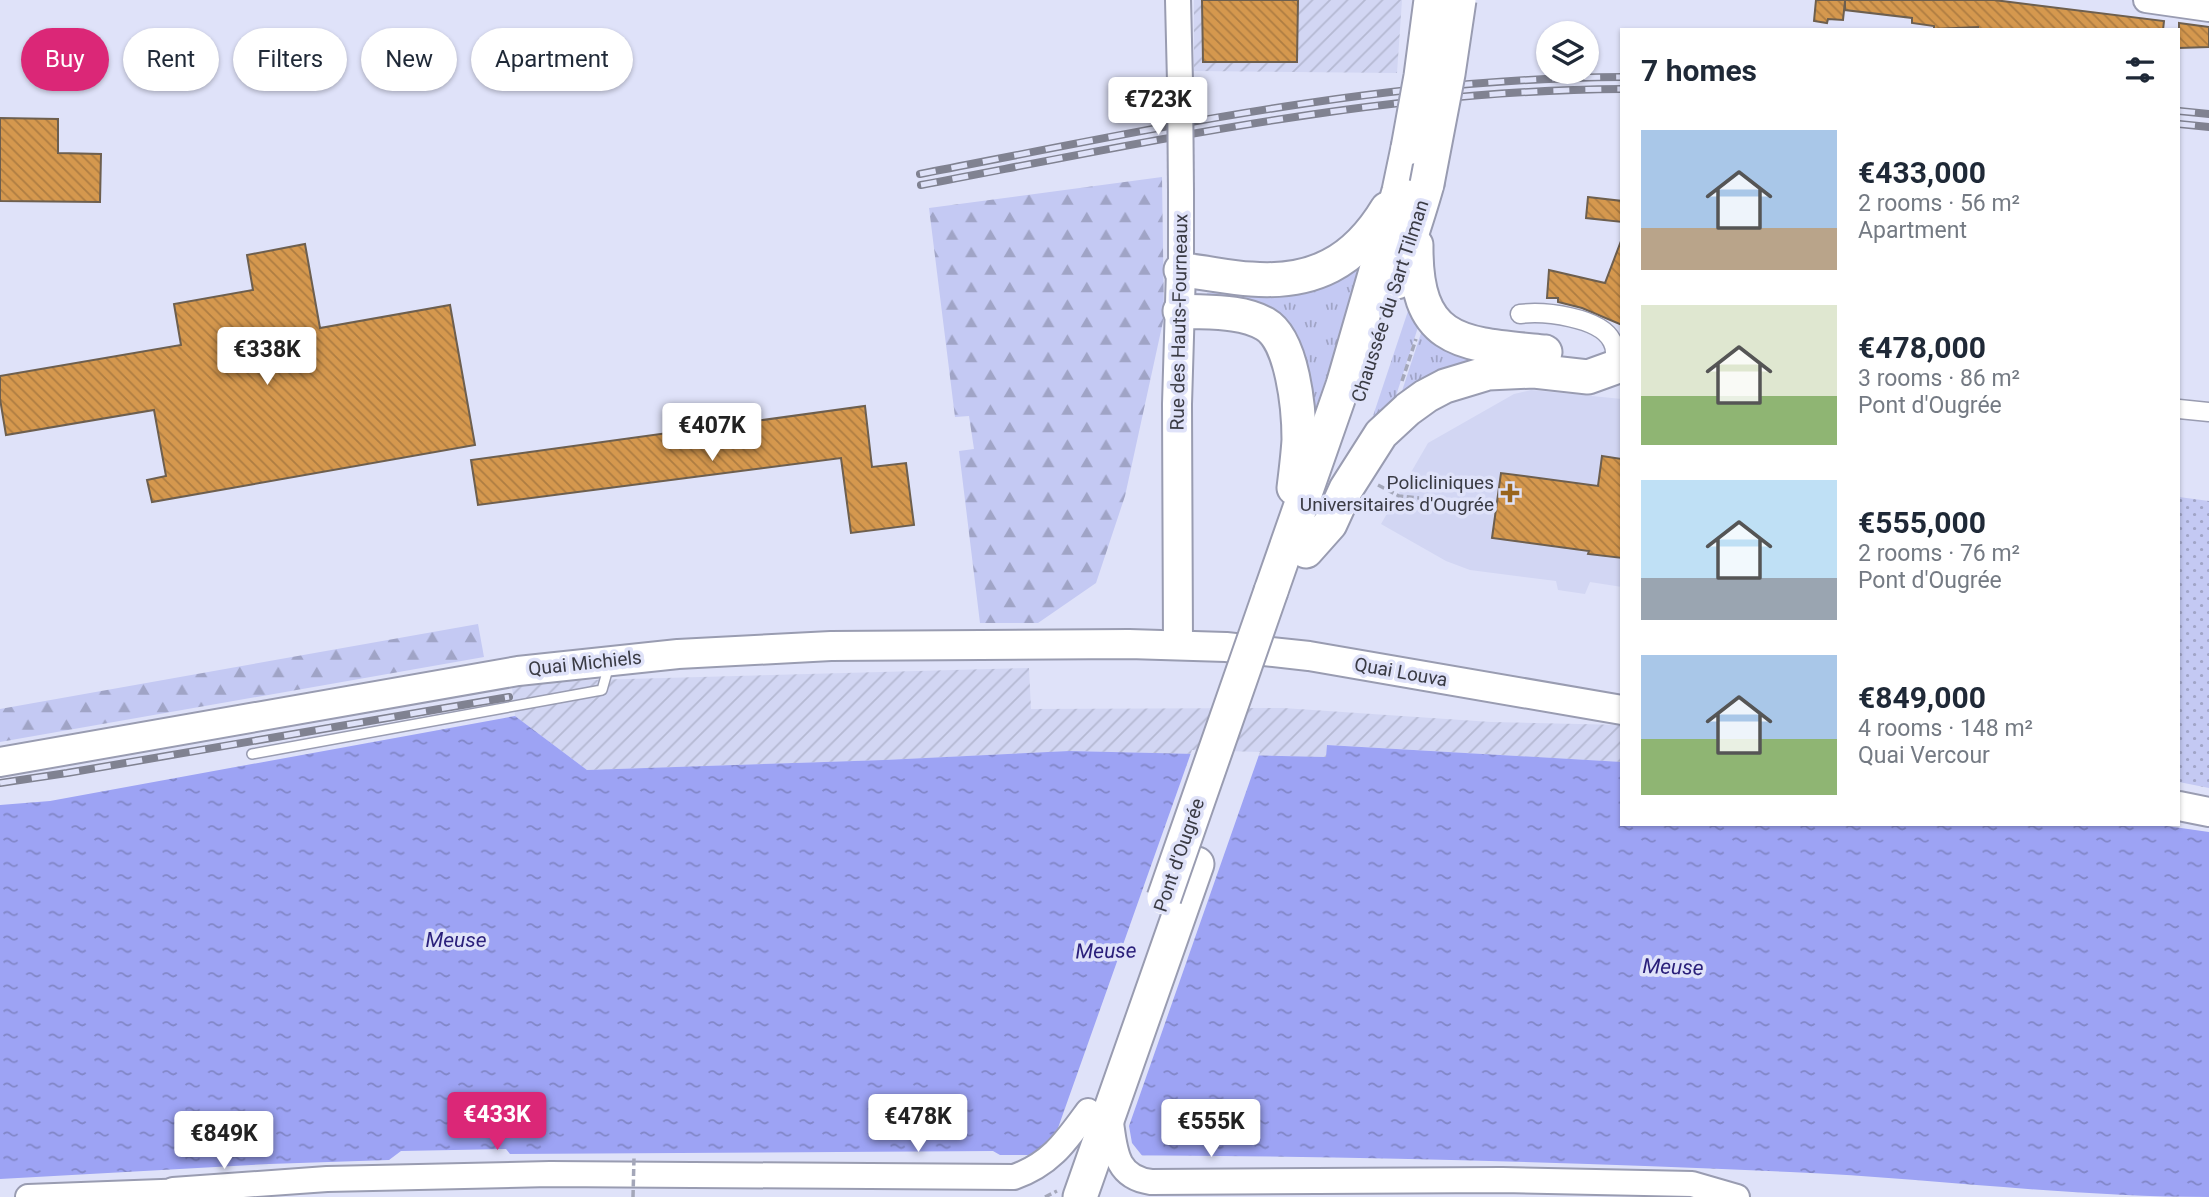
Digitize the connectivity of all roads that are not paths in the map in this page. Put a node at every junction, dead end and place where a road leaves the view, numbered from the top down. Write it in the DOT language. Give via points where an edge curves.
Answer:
graph roads {
  1 [pos="1178,0"];
  2 [pos="1431,0"];
  3 [pos="1460,0"];
  4 [pos="2146,0"];
  5 [pos="2209,9"];
  6 [pos="1414,183"];
  7 [pos="1416,225"];
  8 [pos="1181,270"];
  9 [pos="1180,311"];
  10 [pos="1520,314"];
  11 [pos="1618,369"];
  12 [pos="2180,408"];
  13 [pos="2209,412"];
  14 [pos="1297,551"];
  15 [pos="1280,592"];
  16 [pos="1178,645"];
  17 [pos="611,660"];
  18 [pos="1620,710"];
  19 [pos="252,754"];
  20 [pos="0,762"];
  21 [pos="2180,806"];
  22 [pos="2209,811"];
  23 [pos="1099,1111"];
  24 [pos="173,1190"];
  25 [pos="1060,1195"];
  26 [pos="28,1197"];
  27 [pos="273,1197"];
  28 [pos="1737,1197"];
  1 -- 8 [label="main road, Rue des Hauts-Fourneaux, bridge"];
  2 -- 6 [label="highway, Chaussée du Sart Tilman, bridge" via="1408,148"];
  3 -- 6 [label="highway, Chaussée du Sart Tilman, bridge" via="1448,74"];
  4 -- 5 [label="main road"];
  6 -- 7 [label="highway, Chaussée du Sart Tilman"];
  6 -- 8 [label="highway" via="1367,238 1322,271 1295,279 1250,279"];
  6 -- 14 [label="highway, Chaussée du Sart Tilman" via="1343,385"];
  7 -- 11 [label="highway" via="1420,297 1446,332 1475,345 1590,357"];
  7 -- 14 [label="highway, Chaussée du Sart Tilman" via="1376,349"];
  8 -- 9 [label="main road, Rue des Hauts-Fourneaux"];
  9 -- 14 [label="highway" via="1247,316 1268,325 1282,345 1292,373 1299,439"];
  9 -- 16 [label="main road, Rue des Hauts-Fourneaux"];
  10 -- 11 [label="street" via="1550,313 1594,326 1614,343"];
  11 -- 14 [label="highway" via="1588,377 1534,371 1488,373 1426,396 1381,434 1330,524"];
  12 -- 13 [label="street"];
  14 -- 15 [label="highway, Chaussée du Sart Tilman"];
  15 -- 23 [label="highway, Pont d'Ougrée, bridge"];
  16 -- 17 [label="main road, Quai Michiels" via="855,645"];
  16 -- 18 [label="main road, Quai Louva" via="1309,656"];
  17 -- 19 [label="lane" via="602,690"];
  17 -- 20 [label="main road, Quai Michiels" via="458,681"];
  21 -- 22 [label="main road"];
  23 -- 24 [label="main road" via="1049,1160 1014,1177 550,1174 327,1179"];
  23 -- 25 [label="highway, Pont d'Ougrée"];
  23 -- 28 [label="main road" via="1117,1158 1132,1177 1142,1180 1692,1184"];
  24 -- 26 [label="main road"];
  24 -- 27 [label="main road"];
}
